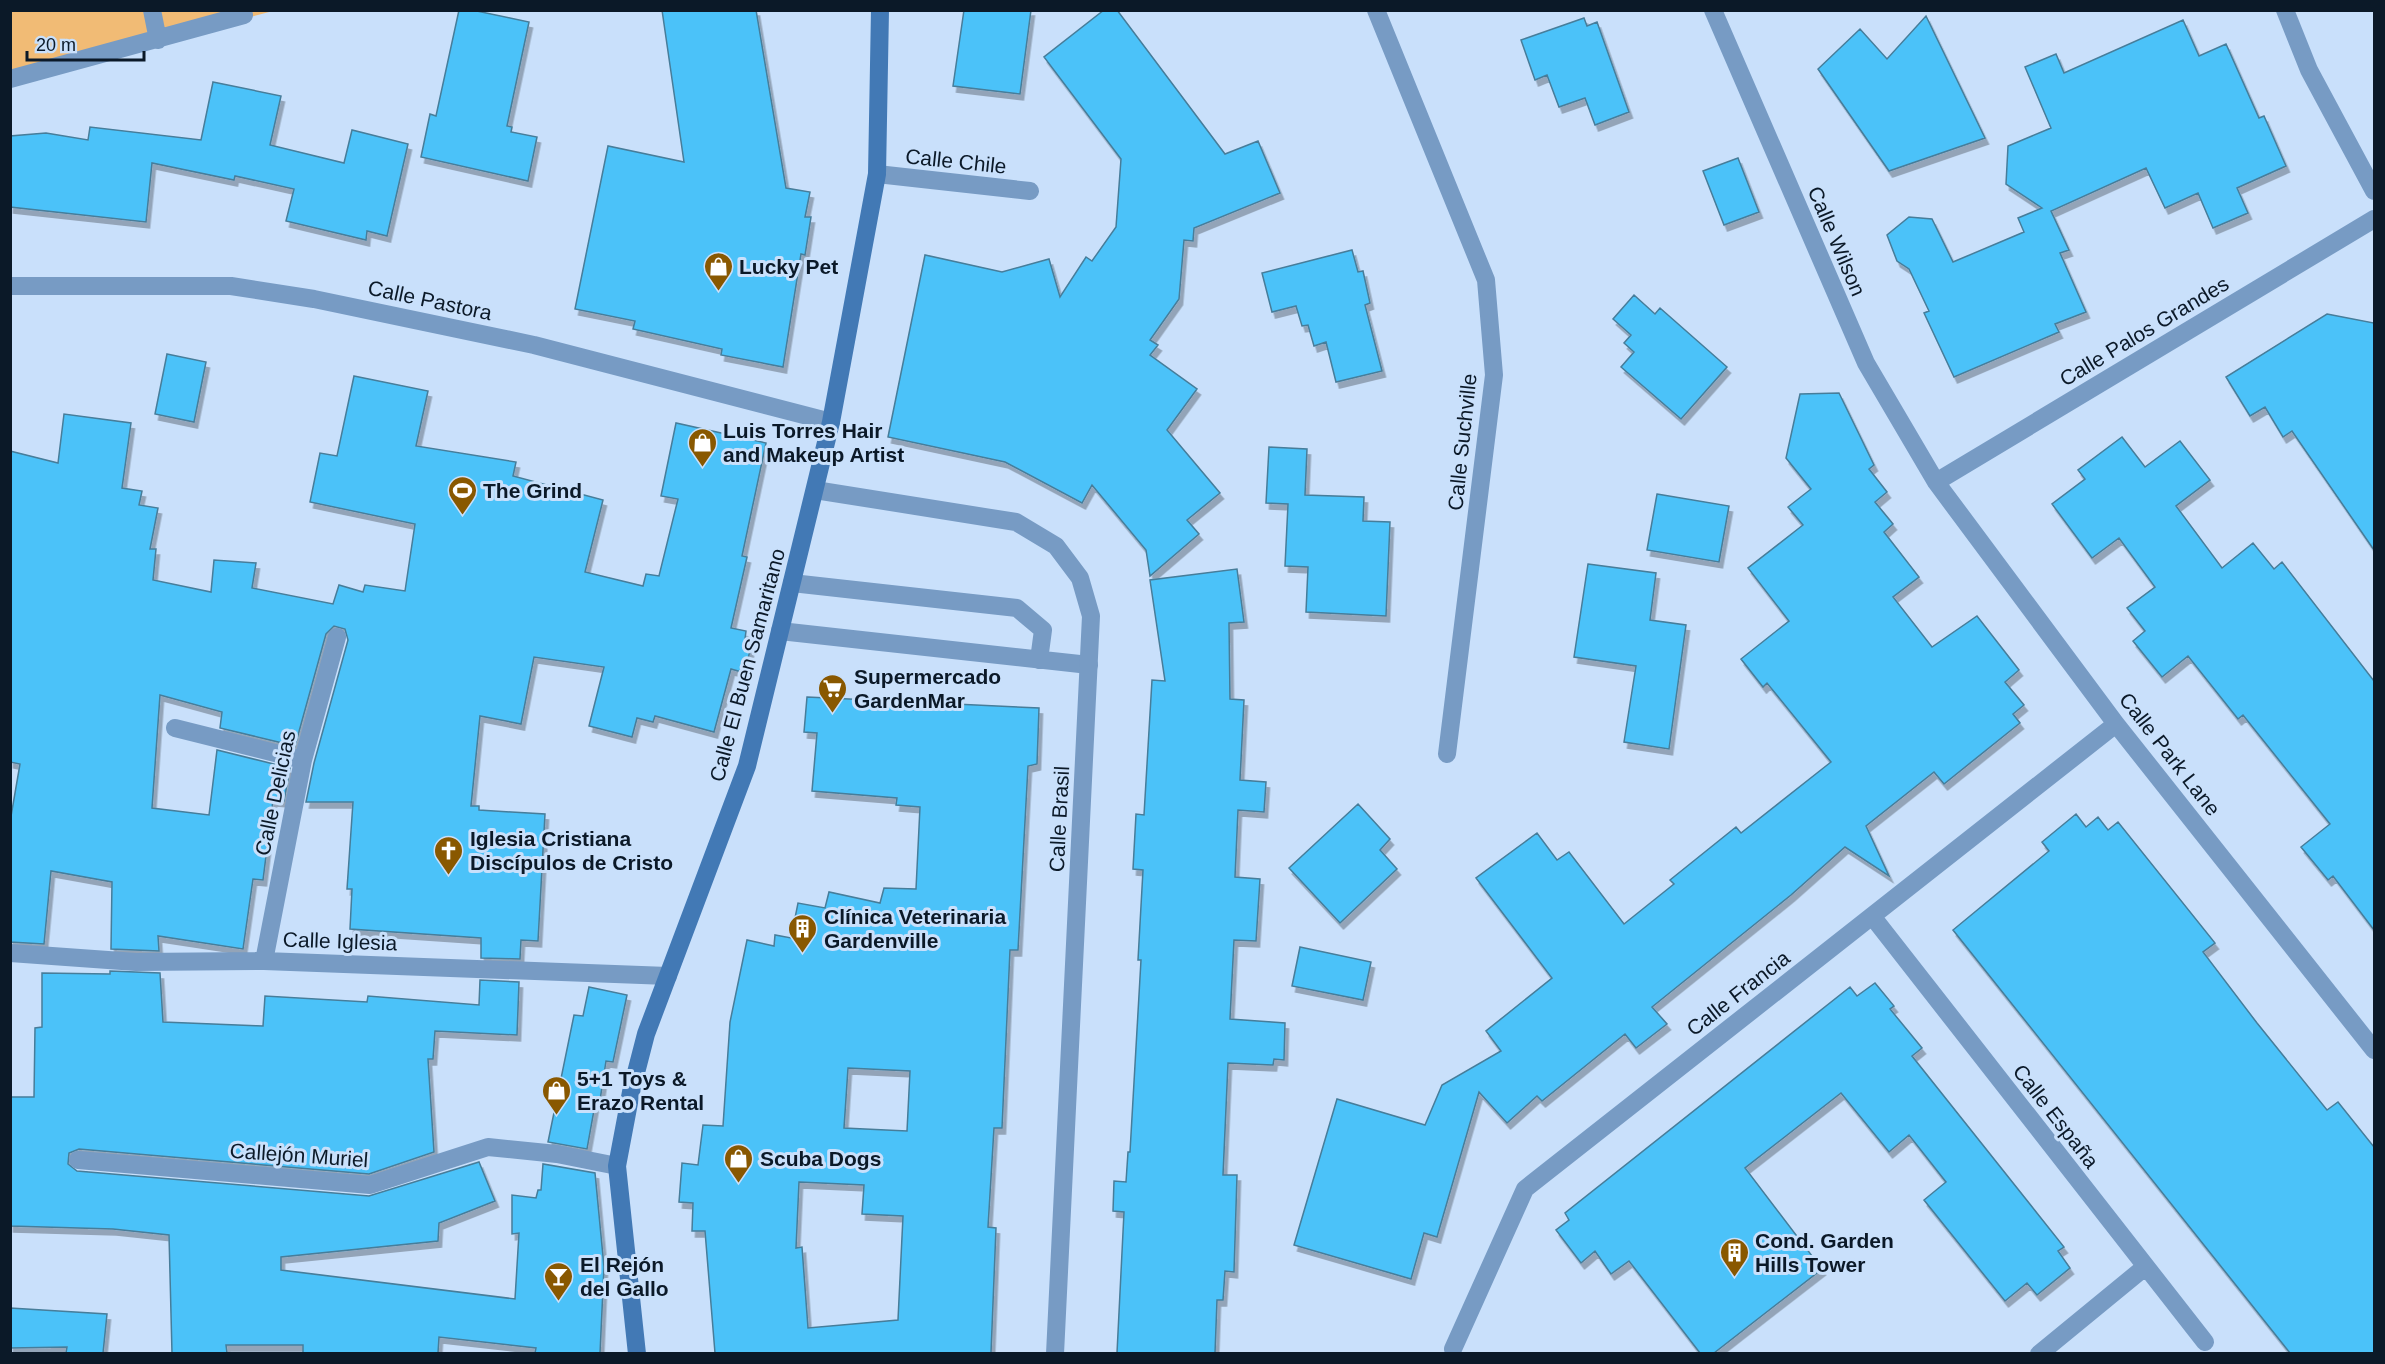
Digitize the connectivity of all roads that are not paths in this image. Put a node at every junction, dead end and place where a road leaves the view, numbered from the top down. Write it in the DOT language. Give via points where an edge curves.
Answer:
graph roads {
  1 [pos="152,10"];
  2 [pos="880,10"];
  3 [pos="1376,10"];
  4 [pos="1713,10"];
  5 [pos="2285,10"];
  6 [pos="244,15"];
  7 [pos="158,40"];
  8 [pos="10,79"];
  9 [pos="877,174"];
  10 [pos="2374,191"];
  11 [pos="1030,192"];
  12 [pos="2374,219"];
  13 [pos="10,286"];
  14 [pos="831,422"];
  15 [pos="1936,482"];
  16 [pos="815,490"];
  17 [pos="792,583"];
  18 [pos="780,632"];
  19 [pos="337,637"];
  20 [pos="1039,660"];
  21 [pos="1089,665"];
  22 [pos="2116,724"];
  23 [pos="175,728"];
  24 [pos="1447,754"];
  25 [pos="303,760"];
  26 [pos="1872,916"];
  27 [pos="10,953"];
  28 [pos="264,961"];
  29 [pos="668,976"];
  30 [pos="2374,1050"];
  31 [pos="78,1160"];
  32 [pos="617,1166"];
  33 [pos="2145,1267"];
  34 [pos="2205,1342"];
  35 [pos="1453,1349"];
  36 [pos="637,1353"];
  37 [pos="1055,1353"];
  38 [pos="2039,1353"];
  1 -- 7 [label="street"];
  2 -- 9 [label="street, Calle El Buen Samaritano"];
  3 -- 24 [label="street, Calle Suchville" via="1486,280 1494,375"];
  4 -- 15 [label="street, Calle Wilson" via="1866,363"];
  5 -- 10 [label="street" via="2309,70"];
  6 -- 7 [label="street"];
  7 -- 8 [label="street"];
  9 -- 11 [label="street, Calle Chile"];
  9 -- 14 [label="street, Calle El Buen Samaritano"];
  12 -- 15 [label="street, Calle Palos Grandes"];
  13 -- 14 [label="street, Calle Pastora" via="231,286 314,299 534,345"];
  14 -- 16 [label="street, Calle El Buen Samaritano"];
  15 -- 22 [label="street, Calle Park Lane"];
  16 -- 17 [label="street, Calle El Buen Samaritano"];
  16 -- 21 [label="street, Calle Brasil" via="1016,522 1056,546 1080,578 1091,616"];
  17 -- 18 [label="street, Calle El Buen Samaritano"];
  17 -- 20 [label="street" via="1017,608 1043,630"];
  18 -- 20 [label="street"];
  18 -- 29 [label="street, Calle El Buen Samaritano" via="747,766"];
  19 -- 25 [label="street, Calle Delicias"];
  20 -- 21 [label="street"];
  21 -- 37 [label="street, Calle Brasil"];
  22 -- 26 [label="street, Calle Francia"];
  22 -- 30 [label="street, Calle Park Lane"];
  23 -- 25 [label="street"];
  25 -- 28 [label="street, Calle Delicias"];
  26 -- 33 [label="street, Calle España"];
  26 -- 35 [label="street, Calle Francia" via="1525,1189"];
  27 -- 28 [label="street, Calle Iglesia" via="136,962"];
  28 -- 29 [label="street, Calle Iglesia"];
  29 -- 32 [label="street, Calle El Buen Samaritano" via="646,1034"];
  31 -- 32 [label="street, Callejón Muriel" via="370,1185 488,1147 557,1154"];
  32 -- 36 [label="street, Calle El Buen Samaritano"];
  33 -- 34 [label="street, Calle España"];
  33 -- 38 [label="street"];
}
